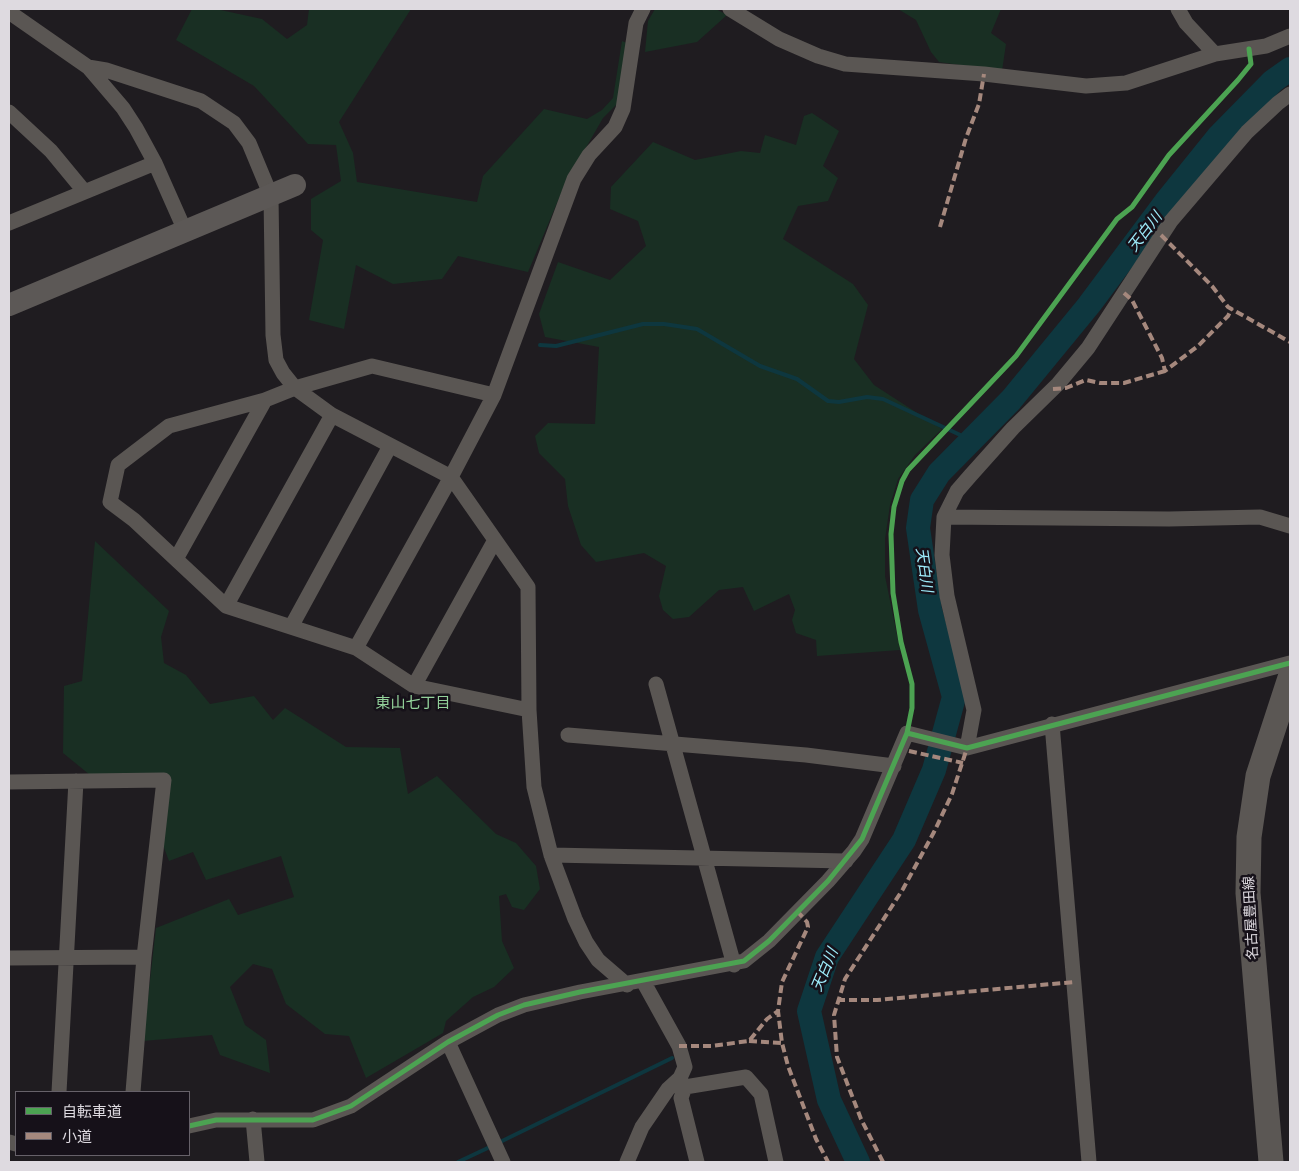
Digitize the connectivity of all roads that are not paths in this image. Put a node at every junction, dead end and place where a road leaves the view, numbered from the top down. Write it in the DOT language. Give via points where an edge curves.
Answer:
graph roads {
  1 [pos="643,9"];
  2 [pos="730,9"];
  3 [pos="1178,9"];
  4 [pos="9,12"];
  5 [pos="1290,36"];
  6 [pos="1215,54"];
  7 [pos="88,67"];
  8 [pos="1290,94"];
  9 [pos="9,112"];
  10 [pos="155,163"];
  11 [pos="295,185"];
  12 [pos="84,191"];
  13 [pos="271,196"];
  14 [pos="11,219"];
  15 [pos="186,233"];
  16 [pos="9,305"];
  17 [pos="295,388"];
  18 [pos="494,395"];
  19 [pos="265,400"];
  20 [pos="332,415"];
  21 [pos="390,446"];
  22 [pos="451,477"];
  23 [pos="944,516"];
  24 [pos="1290,526"];
  25 [pos="495,540"];
  26 [pos="176,559"];
  27 [pos="226,606"];
  28 [pos="291,628"];
  29 [pos="356,648"];
  30 [pos="1290,663"];
  31 [pos="1290,678"];
  32 [pos="656,684"];
  33 [pos="414,686"];
  34 [pos="529,710"];
  35 [pos="1283,721"];
  36 [pos="1052,724"];
  37 [pos="568,735"];
  38 [pos="671,742"];
  39 [pos="967,748"];
  40 [pos="894,766"];
  41 [pos="76,781"];
  42 [pos="9,782"];
  43 [pos="551,855"];
  44 [pos="703,857"];
  45 [pos="846,862"];
  46 [pos="144,957"];
  47 [pos="9,958"];
  48 [pos="66,958"];
  49 [pos="734,965"];
  50 [pos="643,981"];
  51 [pos="627,985"];
  52 [pos="448,1042"];
  53 [pos="682,1083"];
  54 [pos="59,1091"];
  55 [pos="133,1091"];
  56 [pos="253,1119"];
  57 [pos="190,1126"];
  58 [pos="257,1162"];
  59 [pos="503,1162"];
  60 [pos="627,1162"];
  61 [pos="697,1162"];
  62 [pos="776,1162"];
  63 [pos="1089,1162"];
  64 [pos="1271,1162"];
  1 -- 18 [label="street" via="636,23 623,109 615,127 589,155 574,179"];
  2 -- 6 [label="street" via="779,38 845,64 1107,86 1126,83"];
  3 -- 6 [label="street" via="1186,23"];
  4 -- 7 [label="street"];
  5 -- 6 [label="street" via="1266,46"];
  7 -- 10 [label="street" via="136,128"];
  7 -- 13 [label="street" via="200,101 217,110 234,123 249,143"];
  8 -- 23 [label="street" via="1247,132 1171,221 1076,363 957,491"];
  9 -- 12 [label="street" via="51,151"];
  10 -- 12 [label="street"];
  10 -- 15 [label="street"];
  11 -- 13 [label="street"];
  12 -- 14 [label="street"];
  13 -- 15 [label="street"];
  13 -- 17 [label="street" via="276,360"];
  15 -- 16 [label="street"];
  17 -- 18 [label="street" via="372,366"];
  17 -- 19 [label="street"];
  17 -- 20 [label="street"];
  18 -- 22 [label="street"];
  19 -- 26 [label="street"];
  19 -- 26 [label="street" via="169,426 118,465 110,502"];
  20 -- 21 [label="street"];
  20 -- 27 [label="street"];
  21 -- 22 [label="street"];
  21 -- 28 [label="street"];
  22 -- 25 [label="street"];
  22 -- 29 [label="street"];
  23 -- 24 [label="street" via="1260,518"];
  23 -- 39 [label="street" via="944,574 953,629 974,710"];
  25 -- 33 [label="street"];
  25 -- 34 [label="street" via="528,587"];
  26 -- 27 [label="street"];
  27 -- 28 [label="street"];
  28 -- 29 [label="street"];
  29 -- 33 [label="street"];
  30 -- 36 [label="street"];
  31 -- 35 [label="main road, 名古屋豊田線"];
  32 -- 38 [label="street"];
  33 -- 34 [label="street"];
  34 -- 43 [label="street" via="534,787"];
  35 -- 64 [label="main road, 名古屋豊田線" via="1258,776 1249,836 1248,892"];
  36 -- 39 [label="street"];
  36 -- 63 [label="street"];
  37 -- 38 [label="street"];
  38 -- 40 [label="street"];
  38 -- 44 [label="street"];
  39 -- 40 [label="street" via="907,733"];
  40 -- 45 [label="street" via="862,839"];
  41 -- 42 [label="street"];
  41 -- 46 [label="street" via="164,780"];
  41 -- 48 [label="street"];
  43 -- 44 [label="street"];
  43 -- 51 [label="street" via="586,942 598,960"];
  44 -- 45 [label="street"];
  44 -- 49 [label="street"];
  45 -- 49 [label="street" via="769,941"];
  46 -- 48 [label="street"];
  46 -- 55 [label="street"];
  47 -- 48 [label="street"];
  48 -- 54 [label="street"];
  49 -- 50 [label="street"];
  50 -- 51 [label="street"];
  50 -- 53 [label="street" via="683,1057"];
  51 -- 52 [label="street" via="524,1005"];
  52 -- 56 [label="street" via="351,1106 313,1120"];
  52 -- 59 [label="street"];
  53 -- 60 [label="street" via="668,1089 642,1127"];
  53 -- 61 [label="street" via="681,1098"];
  53 -- 62 [label="street" via="746,1077 761,1094"];
  56 -- 57 [label="street" via="216,1120"];
  56 -- 58 [label="street"];
}
